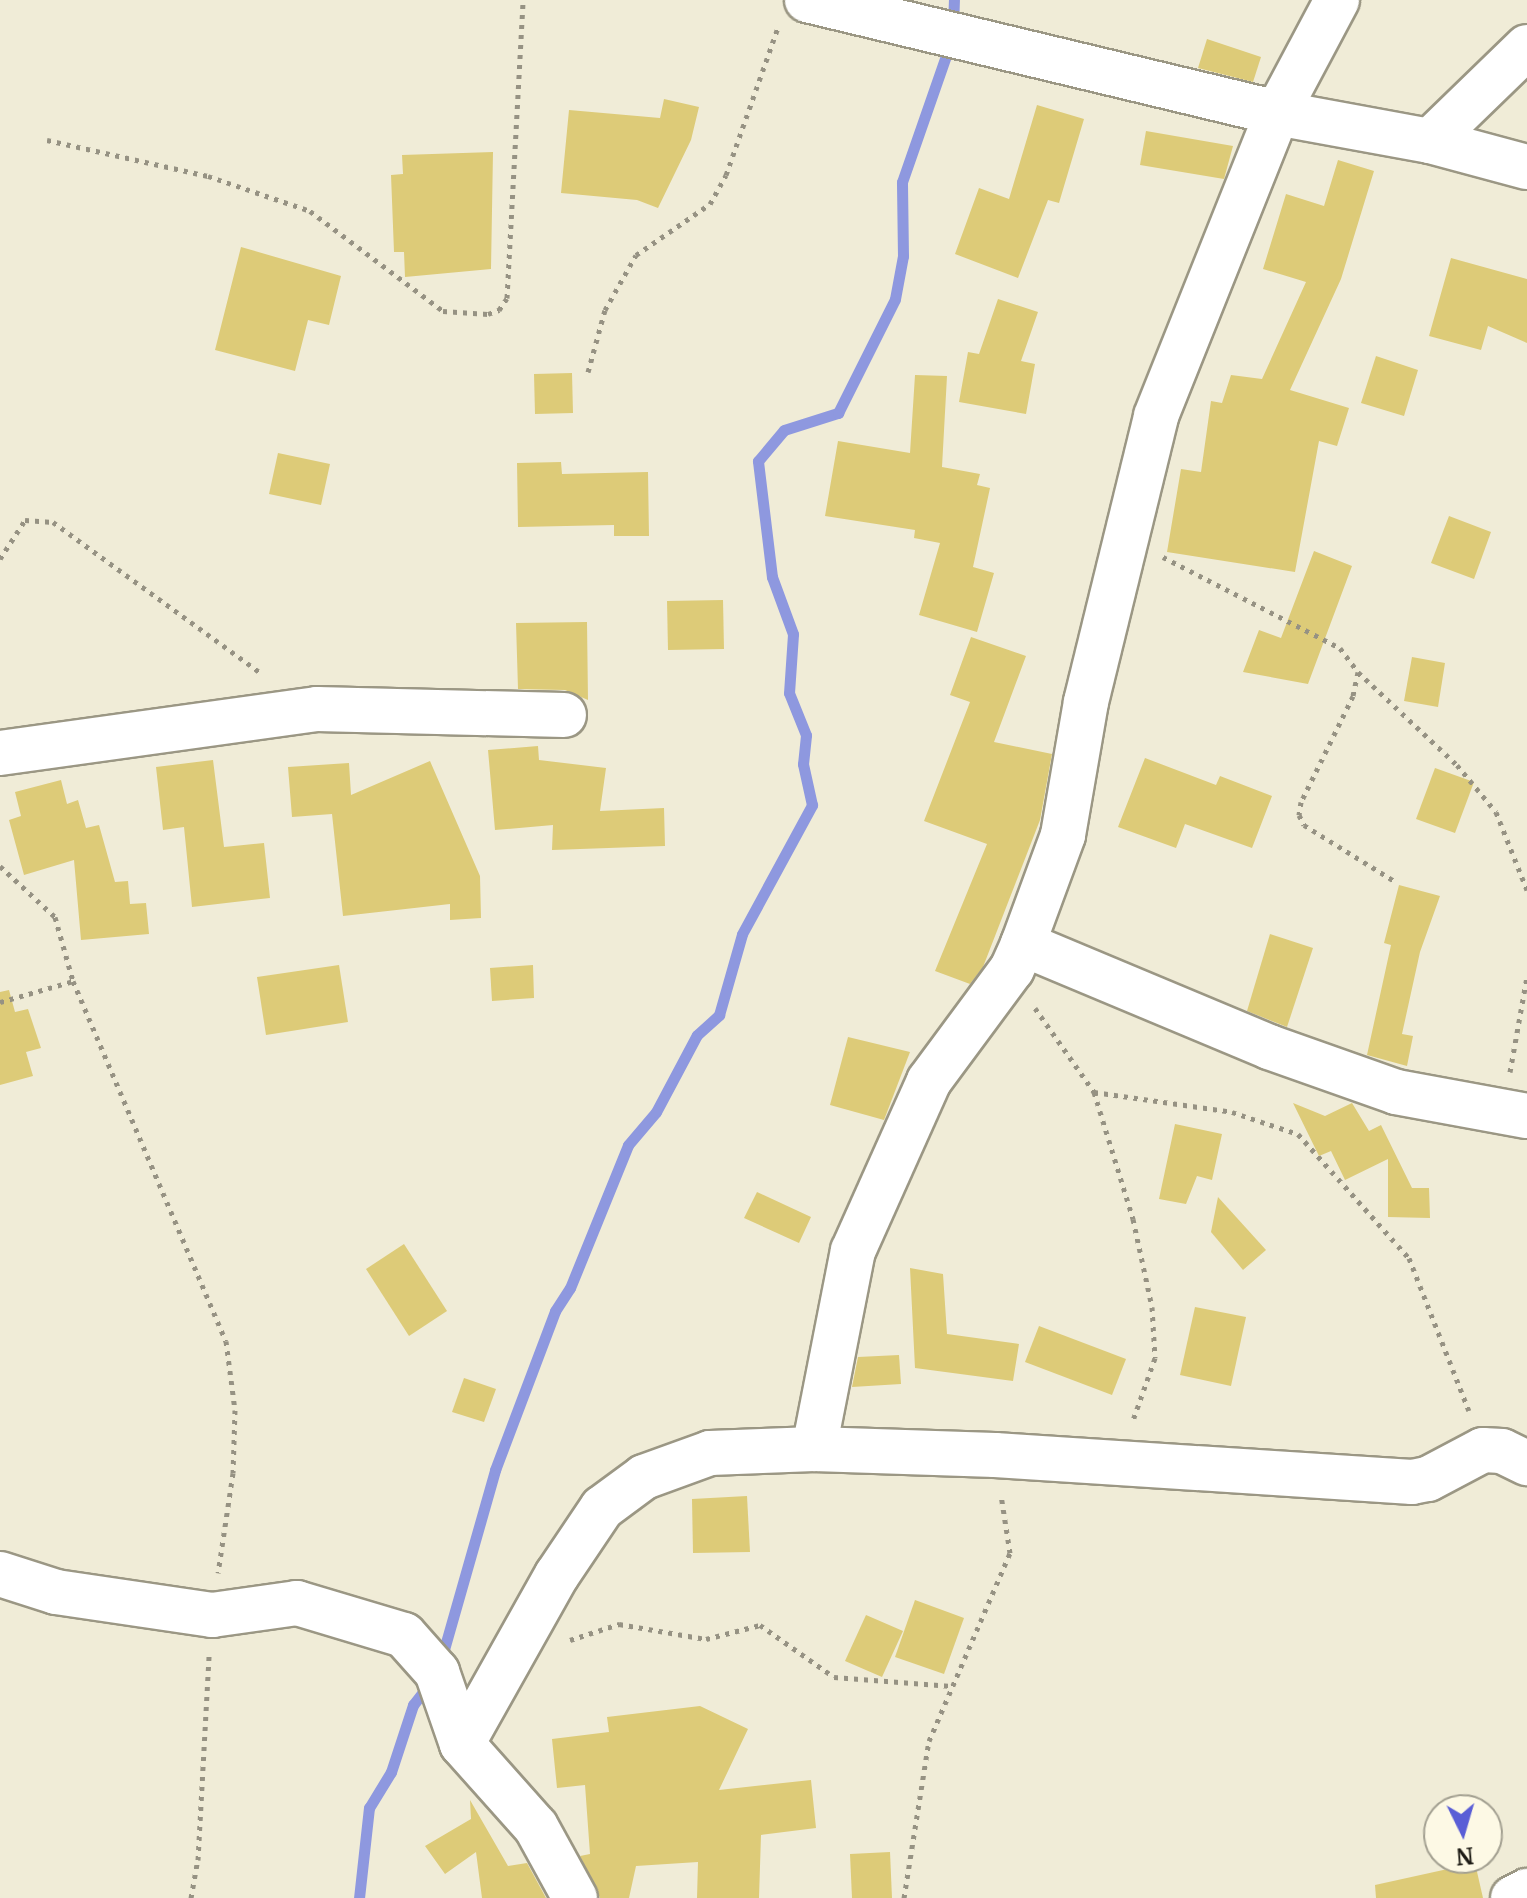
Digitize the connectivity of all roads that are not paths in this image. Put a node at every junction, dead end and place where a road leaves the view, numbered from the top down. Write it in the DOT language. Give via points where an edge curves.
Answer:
graph roads {
  1 [pos="1337,0"];
  2 [pos="794,7"];
  3 [pos="1527,47"];
  4 [pos="1277,113"];
  5 [pos="1430,141"];
  6 [pos="1527,167"];
  7 [pos="564,715"];
  8 [pos="0,753"];
  9 [pos="1018,957"];
  10 [pos="1515,1114"];
  11 [pos="814,1449"];
  12 [pos="1527,1463"];
  13 [pos="0,1574"];
  14 [pos="462,1744"];
  15 [pos="1527,1891"];
  16 [pos="575,1898"];
  17 [pos="1513,1898"];
  1 -- 4 [label="street"];
  2 -- 4 [label="street"];
  3 -- 5 [label="street"];
  4 -- 5 [label="street"];
  4 -- 9 [label="street" via="1156,416 1130,540 1086,702 1063,835"];
  5 -- 6 [label="street"];
  7 -- 8 [label="street" via="317,709"];
  9 -- 10 [label="street" via="1396,1092"];
  9 -- 11 [label="street" via="929,1081 853,1251"];
  11 -- 12 [label="street" via="1113,1460 1412,1482 1483,1450 1502,1451"];
  11 -- 14 [label="street" via="710,1453 644,1477 602,1508 557,1575"];
  13 -- 14 [label="street" via="56,1592 212,1615 297,1603 404,1635 437,1672"];
  14 -- 16 [label="street" via="536,1827"];
  15 -- 17 [label="street"];
}
